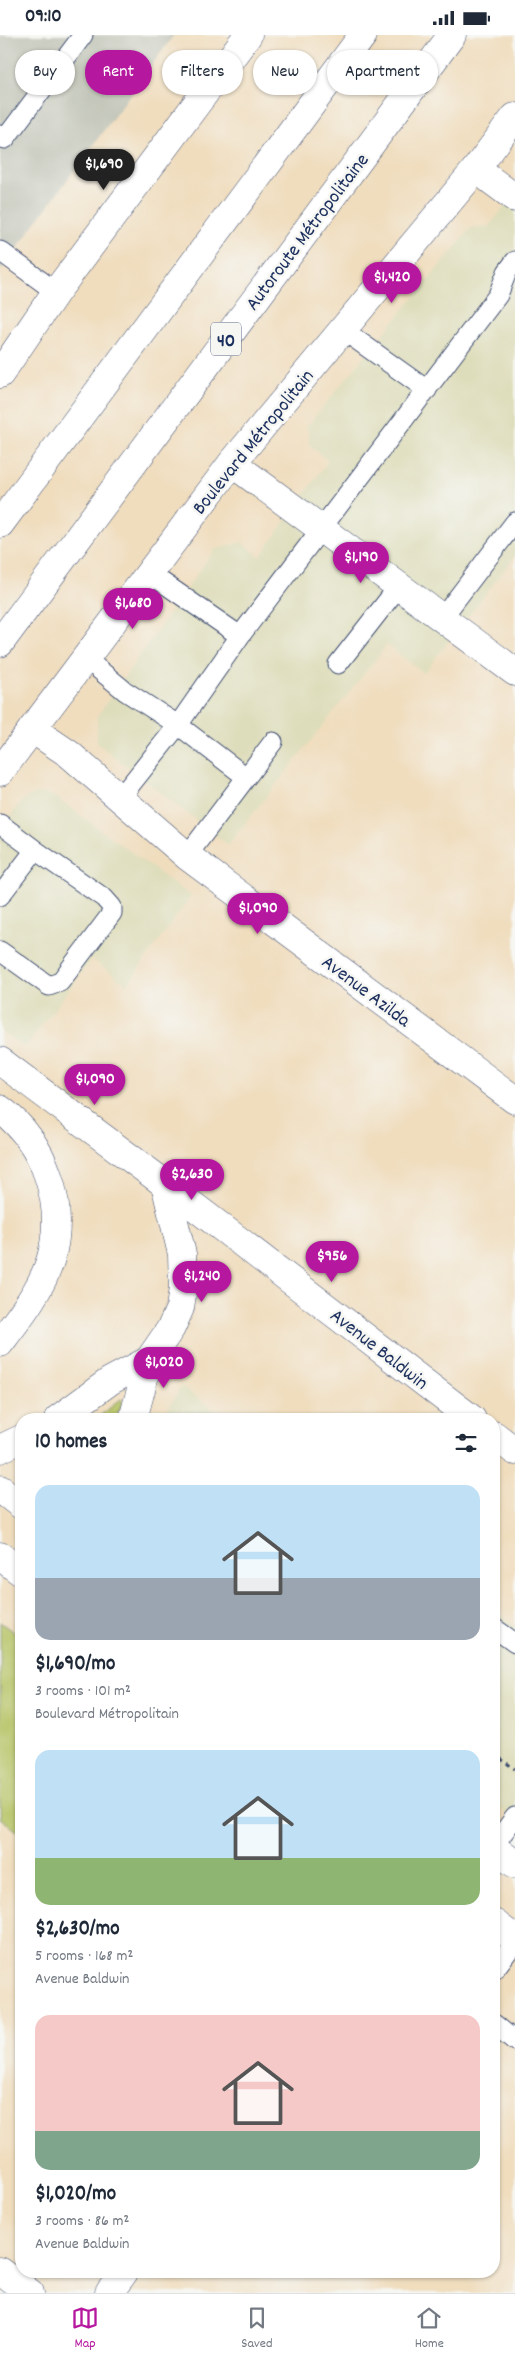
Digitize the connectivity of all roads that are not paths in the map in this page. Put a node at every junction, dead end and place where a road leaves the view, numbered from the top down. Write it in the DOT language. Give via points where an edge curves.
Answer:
graph roads {
  1 [pos="83,35"];
  2 [pos="248,35"];
  3 [pos="350,35"];
  4 [pos="363,35"];
  5 [pos="452,35"];
  6 [pos="316,98"];
  7 [pos="515,117"];
  8 [pos="0,135"];
  9 [pos="476,169"];
  10 [pos="515,198"];
  11 [pos="0,251"];
  12 [pos="515,261"];
  13 [pos="509,283"];
  14 [pos="56,292"];
  15 [pos="343,330"];
  16 [pos="0,374"];
  17 [pos="427,390"];
  18 [pos="232,463"];
  19 [pos="515,522"];
  20 [pos="0,524"];
  21 [pos="321,529"];
  22 [pos="149,573"];
  23 [pos="399,586"];
  24 [pos="442,618"];
  25 [pos="240,636"];
  26 [pos="0,643"];
  27 [pos="85,658"];
  28 [pos="338,664"];
  29 [pos="515,672"];
  30 [pos="178,725"];
  31 [pos="32,729"];
  32 [pos="273,742"];
  33 [pos="0,772"];
  34 [pos="246,777"];
  35 [pos="120,798"];
  36 [pos="0,824"];
  37 [pos="35,850"];
  38 [pos="187,856"];
  39 [pos="0,896"];
  40 [pos="0,951"];
  41 [pos="0,1061"];
  42 [pos="515,1100"];
  43 [pos="0,1109"];
  44 [pos="165,1184"];
  45 [pos="0,1343"];
  46 [pos="150,1360"];
  47 [pos="66,1413"];
  48 [pos="135,1413"];
  49 [pos="464,1413"];
  50 [pos="500,1440"];
  51 [pos="15,1442"];
  52 [pos="0,1449"];
  53 [pos="515,1451"];
  54 [pos="0,1489"];
  55 [pos="15,1500"];
  56 [pos="0,1556"];
  57 [pos="15,1567"];
  58 [pos="500,1632"];
  59 [pos="515,1643"];
  60 [pos="515,1817"];
  61 [pos="500,1838"];
  62 [pos="500,1852"];
  63 [pos="515,1864"];
  64 [pos="500,1928"];
  65 [pos="515,1941"];
  66 [pos="500,1962"];
  67 [pos="500,2030"];
  68 [pos="515,2041"];
  69 [pos="0,2271"];
  70 [pos="120,2278"];
  71 [pos="30,2293"];
  72 [pos="109,2293"];
  1 -- 8 [label="lane" via="5,139"];
  2 -- 14 [label="main road"];
  3 -- 6 [label="main road"];
  4 -- 6 [label="main road"];
  5 -- 26 [label="main road, Autoroute Métropolitaine / 40"];
  6 -- 20 [label="main road"];
  7 -- 9 [label="main road, Boulevard Métropolitain"];
  9 -- 10 [label="main road"];
  9 -- 15 [label="main road, Boulevard Métropolitain"];
  11 -- 14 [label="lane"];
  12 -- 13 [label="lane"];
  13 -- 17 [label="lane"];
  14 -- 16 [label="main road"];
  15 -- 17 [label="lane"];
  15 -- 18 [label="main road, Boulevard Métropolitain"];
  17 -- 21 [label="lane"];
  18 -- 21 [label="main road"];
  18 -- 22 [label="main road, Boulevard Métropolitain"];
  19 -- 24 [label="lane"];
  21 -- 23 [label="main road"];
  21 -- 25 [label="lane"];
  22 -- 25 [label="lane"];
  22 -- 27 [label="main road, Boulevard Métropolitain"];
  23 -- 24 [label="main road"];
  23 -- 28 [label="lane"];
  24 -- 29 [label="main road"];
  25 -- 30 [label="lane"];
  27 -- 30 [label="lane" via="125,691"];
  27 -- 31 [label="main road, Boulevard Métropolitain"];
  30 -- 34 [label="lane"];
  30 -- 35 [label="lane"];
  31 -- 33 [label="main road, Boulevard Métropolitain"];
  31 -- 35 [label="main road, Avenue Azilda"];
  32 -- 34 [label="lane"];
  34 -- 38 [label="lane"];
  35 -- 38 [label="main road, Avenue Azilda"];
  36 -- 37 [label="lane"];
  37 -- 39 [label="lane"];
  37 -- 40 [label="lane" via="104,898 112,907 112,913 60,981 49,986"];
  38 -- 42 [label="main road, Avenue Azilda"];
  41 -- 44 [label="main road, Avenue Baldwin"];
  43 -- 45 [label="main road" via="25,1133 40,1156 55,1203 56,1229 43,1279"];
  44 -- 46 [label="main road" via="182,1254 183,1288 180,1308 171,1328"];
  44 -- 49 [label="main road, Avenue Baldwin"];
  46 -- 47 [label="main road" via="110,1381"];
  46 -- 48 [label="main road"];
  50 -- 53 [label="main road"];
  51 -- 52 [label="main road"];
  54 -- 55 [label="main road"];
  56 -- 57 [label="main road"];
  58 -- 59 [label="lane"];
  60 -- 61 [label="lane"];
  62 -- 63 [label="main road"];
  64 -- 65 [label="main road"];
  65 -- 66 [label="lane"];
  67 -- 68 [label="lane"];
  69 -- 71 [label="main road"];
  70 -- 72 [label="main road"];
}
